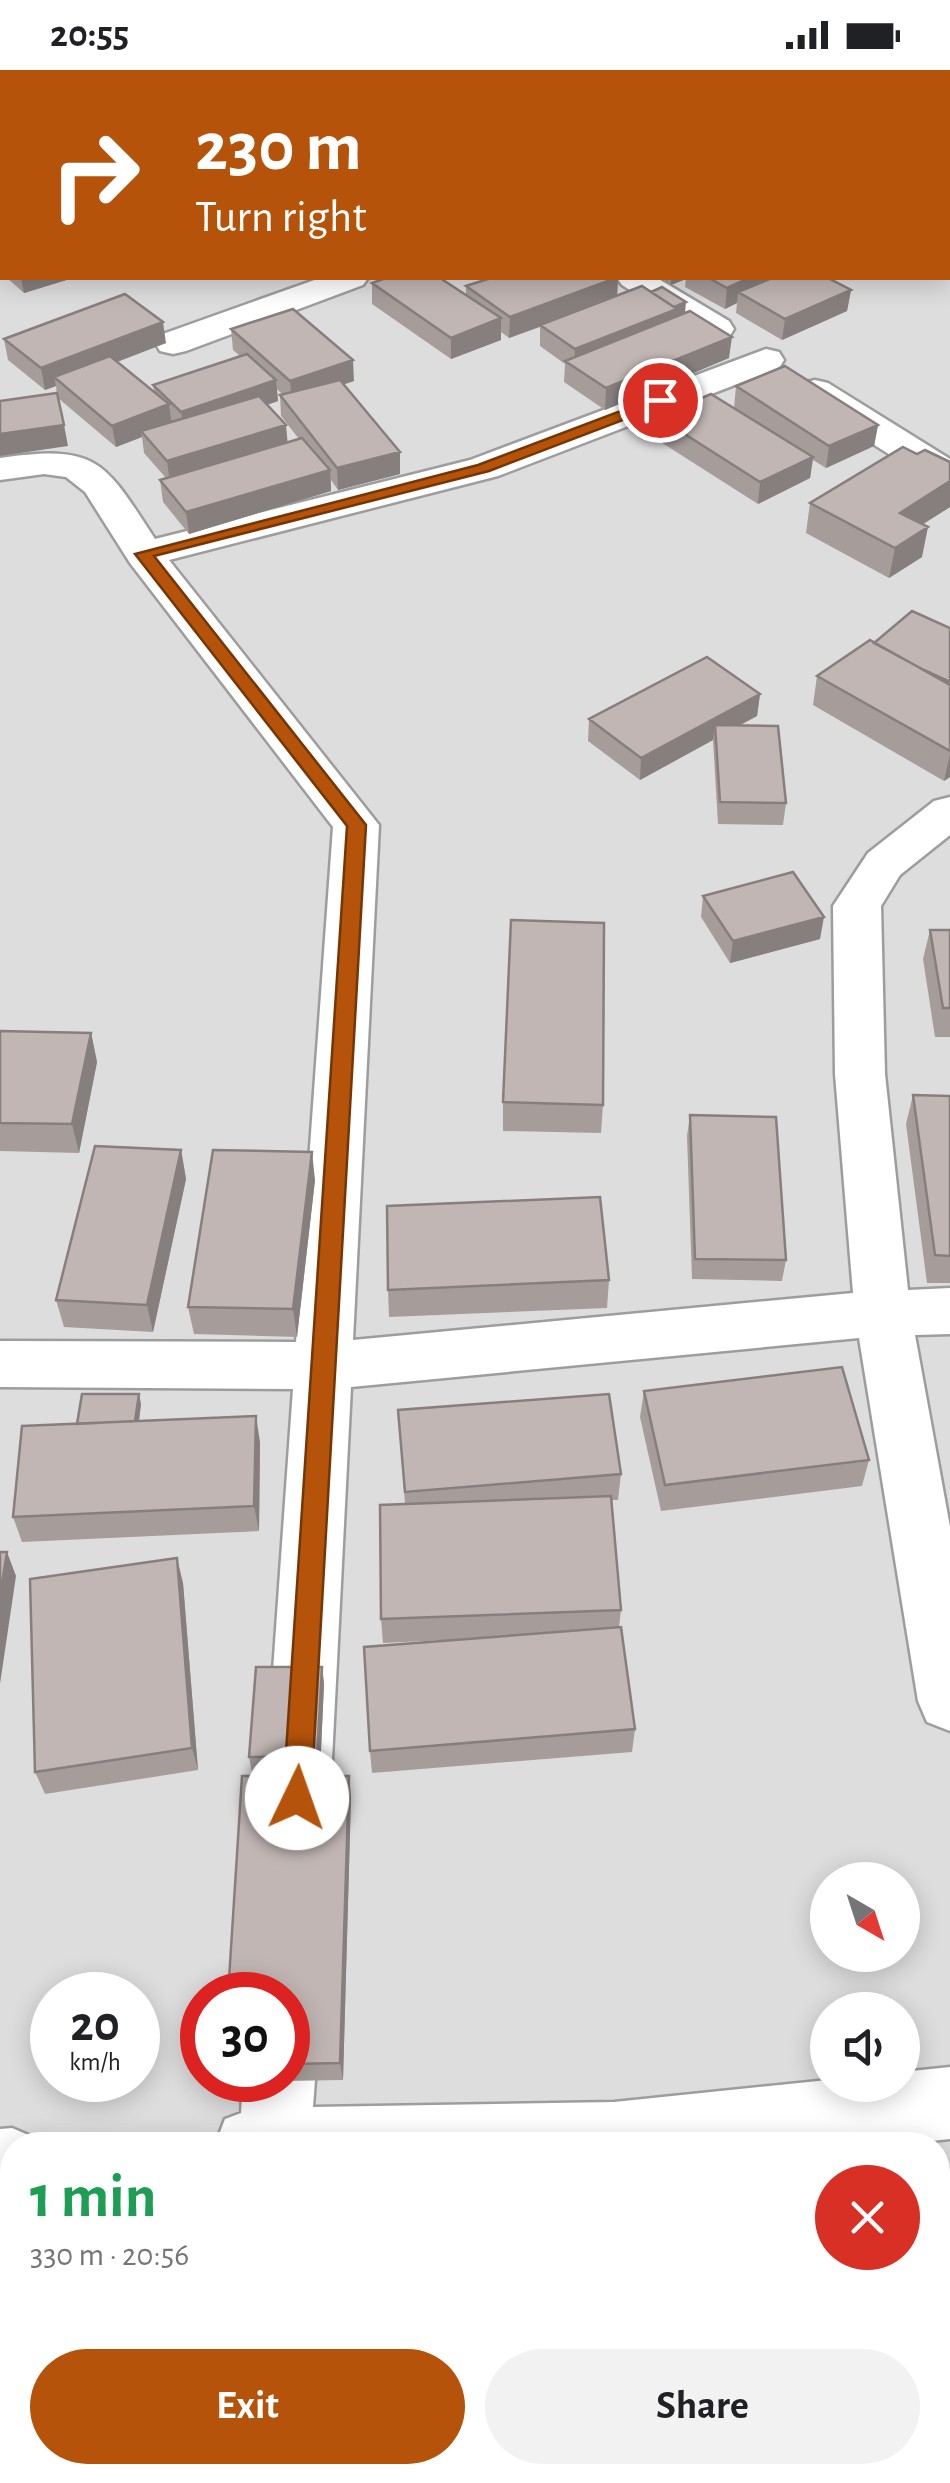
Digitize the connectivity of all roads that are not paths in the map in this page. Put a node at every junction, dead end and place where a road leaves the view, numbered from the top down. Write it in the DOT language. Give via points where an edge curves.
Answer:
graph roads {
  1 [pos="346,280"];
  2 [pos="637,280"];
  3 [pos="173,343"];
  4 [pos="766,360"];
  5 [pos="0,469"];
  6 [pos="950,476"];
  7 [pos="144,554"];
  8 [pos="950,812"];
  9 [pos="950,1311"];
  10 [pos="883,1314"];
  11 [pos="0,1364"];
  12 [pos="324,1366"];
  13 [pos="950,1701"];
  14 [pos="286,1972"];
  15 [pos="950,2103"];
  16 [pos="270,2128"];
  17 [pos="408,2132"];
  18 [pos="672,2132"];
  1 -- 3 [label="street"];
  2 -- 4 [label="street"];
  4 -- 6 [label="street"];
  4 -- 7 [label="street" via="484,468"];
  5 -- 7 [label="street" via="77,466 100,485"];
  7 -- 12 [label="street" via="356,825"];
  8 -- 10 [label="street" via="884,864 857,906 860,1074"];
  9 -- 10 [label="street"];
  10 -- 12 [label="street"];
  10 -- 13 [label="street"];
  11 -- 12 [label="street"];
  12 -- 14 [label="street"];
  15 -- 18 [label="street"];
  16 -- 17 [label="street"];
}
